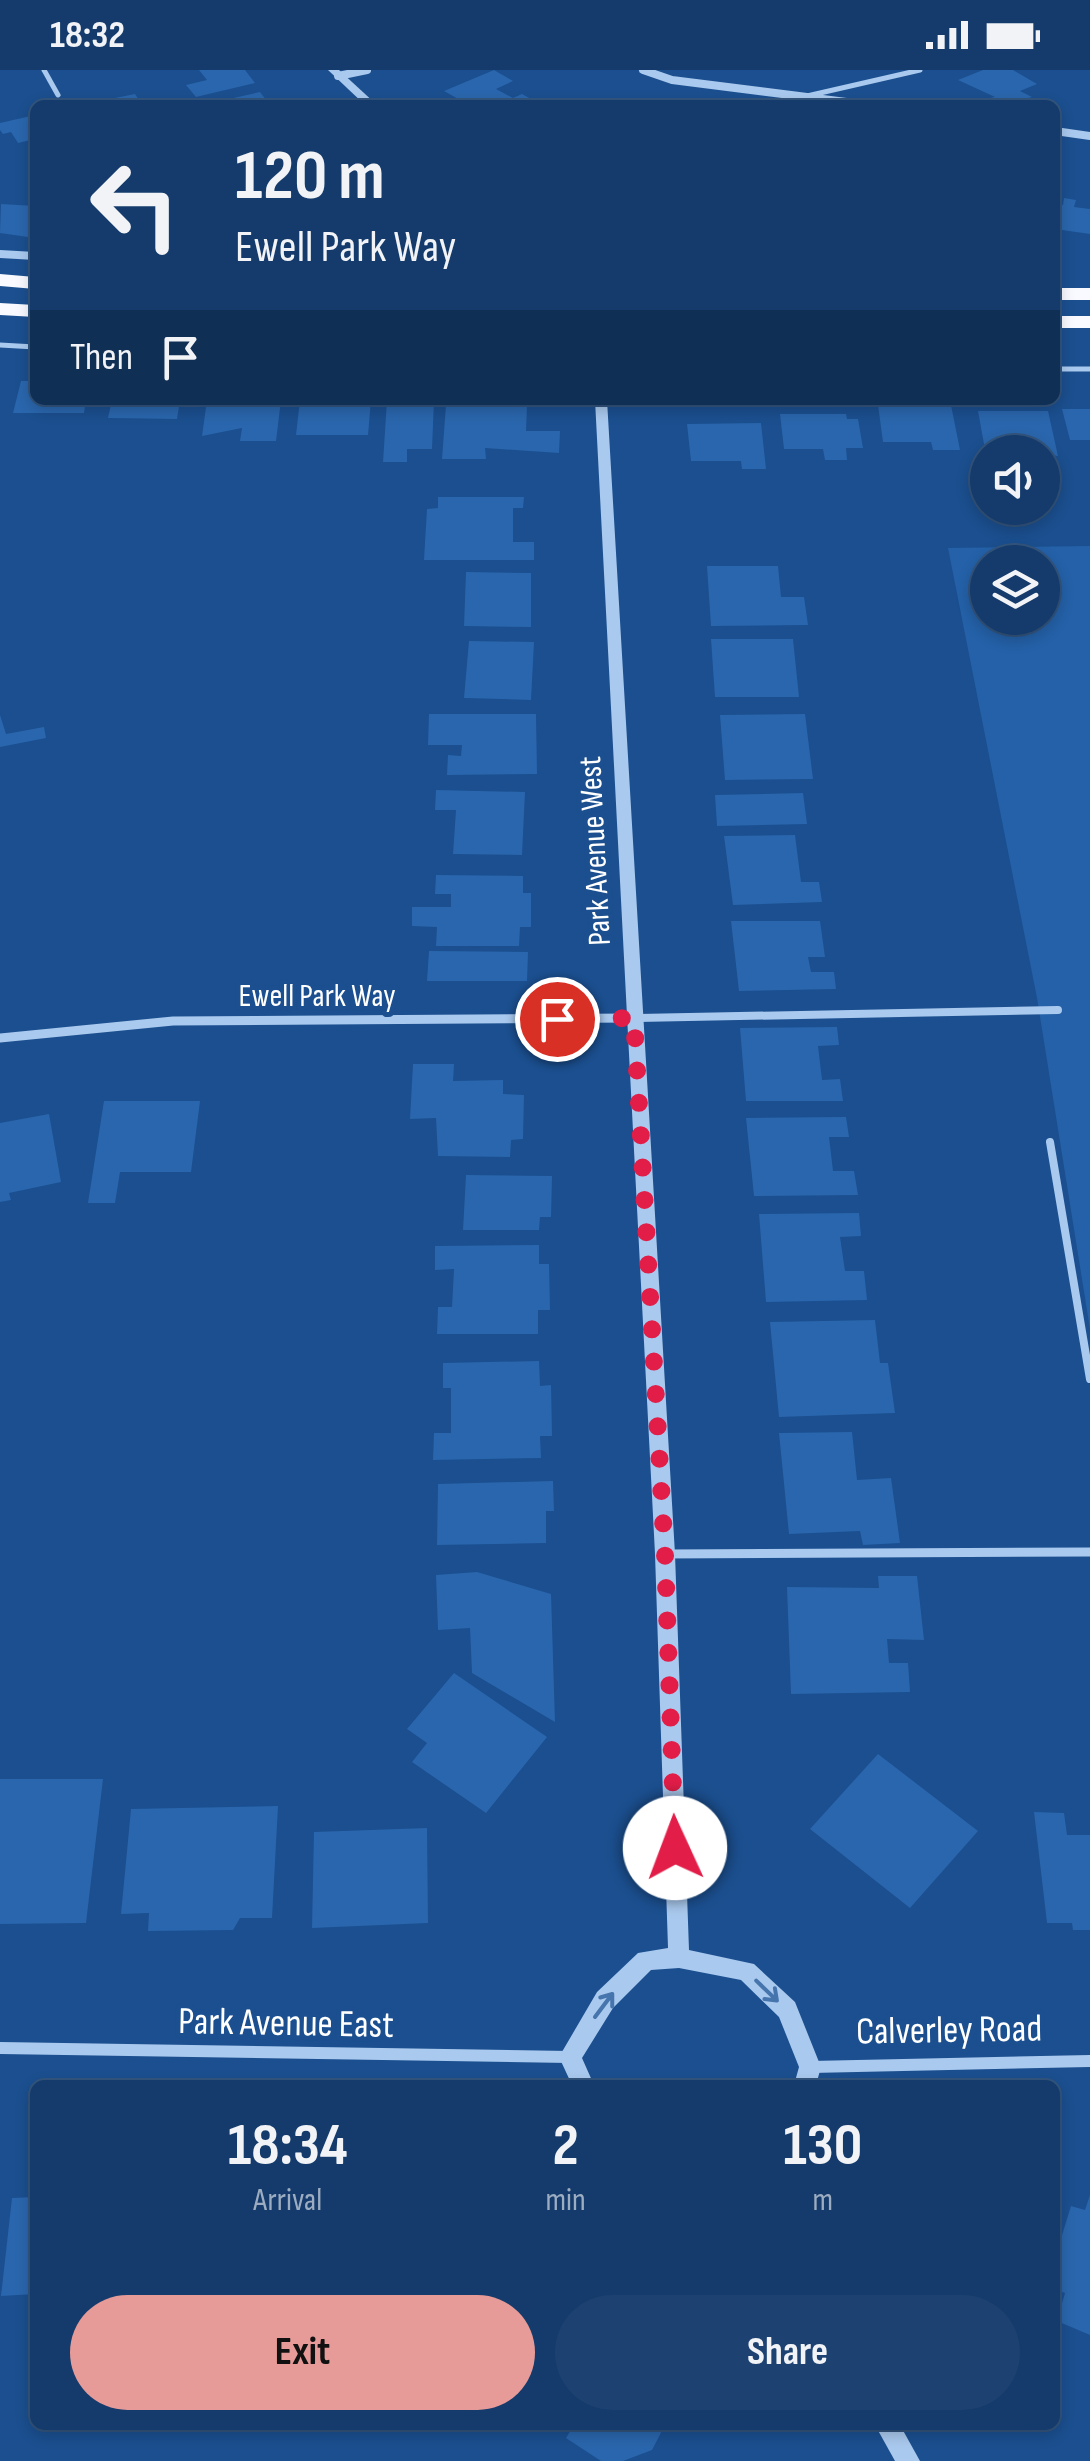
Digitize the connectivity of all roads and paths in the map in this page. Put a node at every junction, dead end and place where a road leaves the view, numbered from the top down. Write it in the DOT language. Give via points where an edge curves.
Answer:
graph roads {
  1 [pos="44,70"];
  2 [pos="367,70"];
  3 [pos="642,70"];
  4 [pos="920,70"];
  5 [pos="336,73"];
  6 [pos="58,96"];
  7 [pos="807,96"];
  8 [pos="366,100"];
  9 [pos="835,100"];
  10 [pos="1060,132"];
  11 [pos="1090,136"];
  12 [pos="0,254"];
  13 [pos="30,256"];
  14 [pos="0,280"];
  15 [pos="30,283"];
  16 [pos="1060,294"];
  17 [pos="1090,294"];
  18 [pos="0,309"];
  19 [pos="30,311"];
  20 [pos="1060,322"];
  21 [pos="1090,322"];
  22 [pos="0,345"];
  23 [pos="30,348"];
  24 [pos="1090,368"];
  25 [pos="1060,369"];
  26 [pos="601,405"];
  27 [pos="1058,1010"];
  28 [pos="634,1018"];
  29 [pos="0,1038"];
  30 [pos="1050,1142"];
  31 [pos="1090,1379"];
  32 [pos="1090,1552"];
  33 [pos="665,1554"];
  34 [pos="679,1958"];
  35 [pos="0,2048"];
  36 [pos="570,2056"];
  37 [pos="1090,2060"];
  38 [pos="808,2076"];
  39 [pos="582,2080"];
  40 [pos="891,2430"];
  41 [pos="908,2461"];
  1 -- 6 [label="lane"];
  2 -- 5 [label="street"];
  3 -- 7 [label="street" via="672,80"];
  4 -- 7 [label="lane"];
  5 -- 8 [label="street"];
  7 -- 9 [label="street"];
  10 -- 11 [label="street"];
  12 -- 13 [label="street"];
  14 -- 15 [label="highway"];
  16 -- 17 [label="highway"];
  18 -- 19 [label="highway"];
  20 -- 21 [label="highway"];
  22 -- 23 [label="lane"];
  24 -- 25 [label="lane"];
  26 -- 28 [label="street, Park Avenue West"];
  27 -- 28 [label="lane"];
  28 -- 29 [label="street, Ewell Park Way" via="173,1021"];
  28 -- 33 [label="street, Park Avenue West"];
  30 -- 31 [label="lane"];
  32 -- 33 [label="lane"];
  33 -- 34 [label="street, Park Avenue West"];
  36 -- 34 [label="street, Calverley Road, one-way" via="605,2000 646,1960"];
  34 -- 38 [label="street, Calverley Road, one-way" via="746,1971 786,2010"];
  35 -- 36 [label="street, Park Avenue East"];
  36 -- 39 [label="street"];
  37 -- 38 [label="street, Calverley Road"];
  40 -- 41 [label="street"];
}
